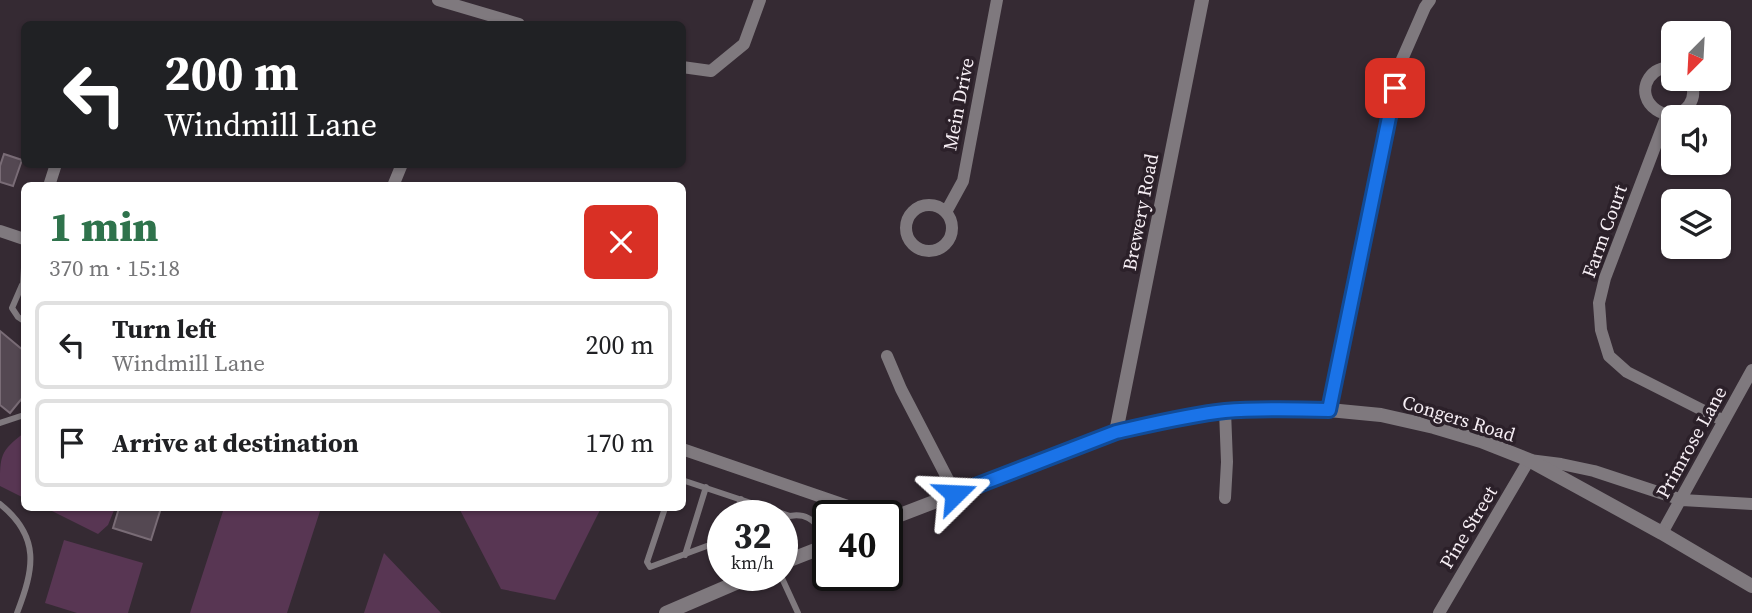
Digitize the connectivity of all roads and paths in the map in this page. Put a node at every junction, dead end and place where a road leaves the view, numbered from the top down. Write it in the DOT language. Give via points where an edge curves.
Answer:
graph roads {
  1 [pos="438,0"];
  2 [pos="760,0"];
  3 [pos="997,0"];
  4 [pos="1202,0"];
  5 [pos="1430,0"];
  6 [pos="503,21"];
  7 [pos="686,68"];
  8 [pos="1661,68"];
  9 [pos="1661,113"];
  10 [pos="1661,131"];
  11 [pos="946,212"];
  12 [pos="0,231"];
  13 [pos="21,238"];
  14 [pos="21,289"];
  15 [pos="21,319"];
  16 [pos="887,356"];
  17 [pos="1752,370"];
  18 [pos="1329,410"];
  19 [pos="1225,411"];
  20 [pos="21,416"];
  21 [pos="1724,421"];
  22 [pos="0,423"];
  23 [pos="1116,432"];
  24 [pos="686,451"];
  25 [pos="1529,460"];
  26 [pos="686,481"];
  27 [pos="706,487"];
  28 [pos="955,494"];
  29 [pos="1225,498"];
  30 [pos="741,499"];
  31 [pos="1682,499"];
  32 [pos="830,500"];
  33 [pos="0,504"];
  34 [pos="1752,504"];
  35 [pos="664,511"];
  36 [pos="903,514"];
  37 [pos="1662,533"];
  38 [pos="707,546"];
  39 [pos="685,555"];
  40 [pos="1752,586"];
  41 [pos="717,591"];
  42 [pos="787,591"];
  43 [pos="18,613"];
  44 [pos="666,613"];
  45 [pos="797,613"];
  46 [pos="1439,613"];
  1 -- 6 [label="street" via="467,14"];
  2 -- 7 [label="street" via="744,44 711,71"];
  3 -- 11 [label="street, Mein Drive" via="963,181"];
  4 -- 23 [label="street, Brewery Road"];
  5 -- 18 [label="street" via="1400,64"];
  8 -- 9 [label="street" via="1651,75 1645,91 1650,105"];
  10 -- 21 [label="street, Farm Court" via="1605,278 1601,330 1609,356 1628,372"];
  12 -- 13 [label="street"];
  14 -- 15 [label="lane" via="12,308"];
  16 -- 28 [label="street"];
  17 -- 21 [label="street, Primrose Lane"];
  18 -- 19 [label="street, Congers Road"];
  18 -- 25 [label="street, Congers Road" via="1434,427"];
  19 -- 23 [label="street, Congers Road"];
  19 -- 29 [label="street"];
  20 -- 22 [label="lane"];
  21 -- 31 [label="street, Primrose Lane"];
  23 -- 28 [label="street, Congers Road"];
  24 -- 32 [label="street"];
  25 -- 31 [label="street" via="1594,471"];
  25 -- 37 [label="street, Congers Road"];
  25 -- 46 [label="street, Pine Street"];
  26 -- 27 [label="lane"];
  27 -- 30 [label="lane"];
  27 -- 39 [label="lane"];
  28 -- 36 [label="street, Congers Road"];
  31 -- 34 [label="street"];
  31 -- 37 [label="street, Primrose Lane"];
  33 -- 43 [label="lane" via="13,514 29,544 31,568"];
  35 -- 39 [label="lane" via="647,562 652,567"];
  37 -- 40 [label="street, Congers Road"];
  38 -- 39 [label="lane"];
  41 -- 44 [label="street"];
  42 -- 45 [label="lane"];
}
